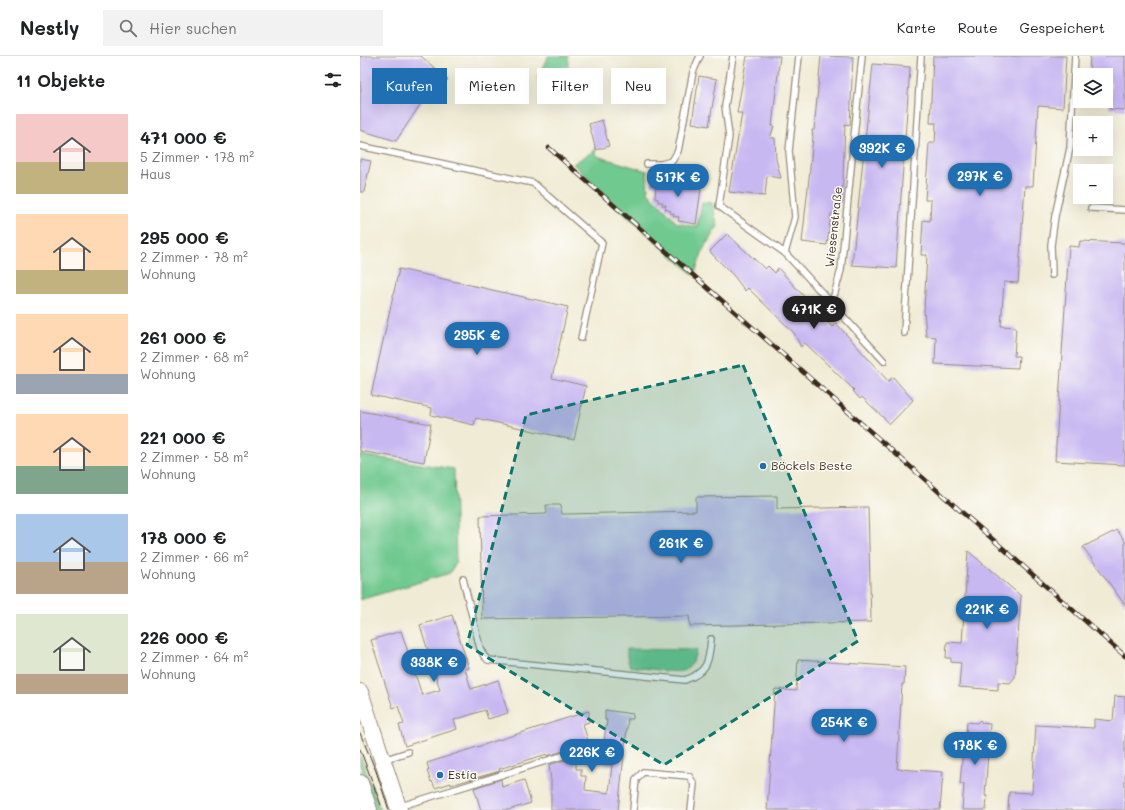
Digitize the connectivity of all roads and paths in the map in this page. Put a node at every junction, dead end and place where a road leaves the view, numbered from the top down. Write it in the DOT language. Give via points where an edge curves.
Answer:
graph roads {
  1 [pos="700,56"];
  2 [pos="733,56"];
  3 [pos="799,56"];
  4 [pos="862,56"];
  5 [pos="921,56"];
  6 [pos="1076,56"];
  7 [pos="360,146"];
  8 [pos="646,164"];
  9 [pos="1091,208"];
  10 [pos="1125,210"];
  11 [pos="784,253"];
  12 [pos="1052,275"];
  13 [pos="832,303"];
  14 [pos="904,333"];
  15 [pos="581,338"];
  16 [pos="884,361"];
  17 [pos="463,579"];
  18 [pos="711,639"];
  19 [pos="360,692"];
  20 [pos="594,746"];
  21 [pos="408,752"];
  22 [pos="383,760"];
  23 [pos="360,783"];
  24 [pos="399,809"];
  25 [pos="369,810"];
  26 [pos="633,810"];
  27 [pos="691,810"];
  1 -- 8 [label="lane" via="693,72 678,151 672,161"];
  2 -- 11 [label="lane, Wiesenstraße" via="725,106 729,136 719,206"];
  3 -- 11 [label="lane" via="789,151 795,217"];
  4 -- 13 [label="lane, Wiesenstraße" via="841,270"];
  5 -- 14 [label="lane"];
  6 -- 12 [label="lane" via="1070,148 1051,245"];
  7 -- 15 [label="lane" via="534,183 602,243"];
  9 -- 10 [label="lane"];
  11 -- 13 [label="lane, Wiesenstraße"];
  13 -- 16 [label="lane, Wiesenstraße"];
  17 -- 18 [label="lane" via="480,648 488,660 685,680 703,670 710,657"];
  19 -- 22 [label="main road"];
  20 -- 24 [label="lane"];
  21 -- 22 [label="lane"];
  22 -- 24 [label="main road"];
  23 -- 25 [label="main road"];
  26 -- 27 [label="lane" via="636,779 642,772 689,776 694,784"];
}
